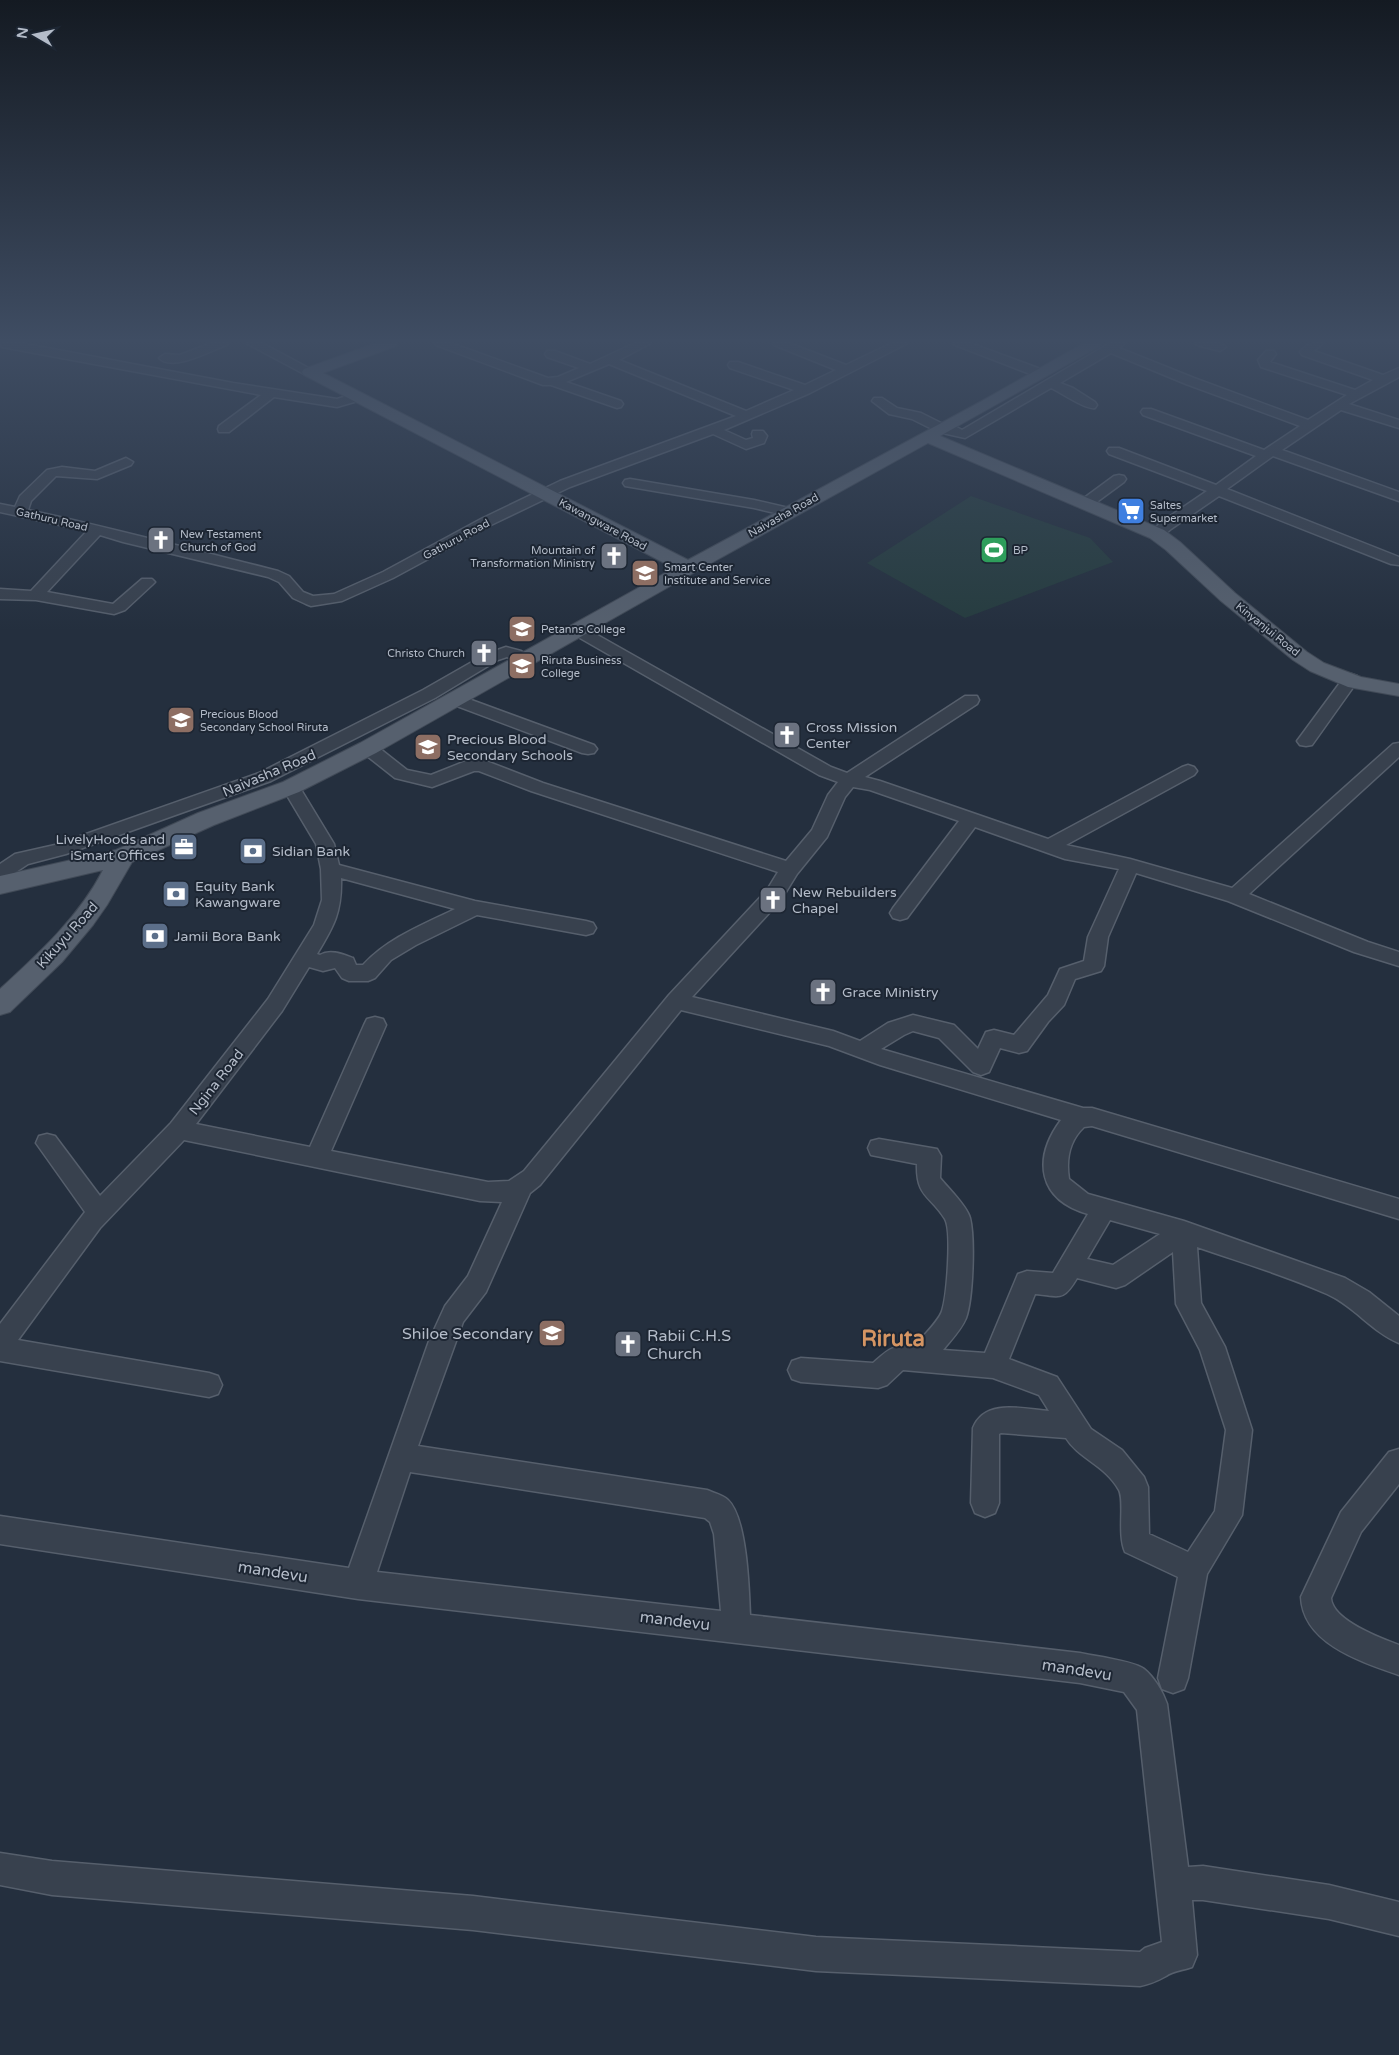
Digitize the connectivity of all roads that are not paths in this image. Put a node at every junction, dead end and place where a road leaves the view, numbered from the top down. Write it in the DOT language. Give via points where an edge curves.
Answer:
graph roads {
  1 [pos="440,439"];
  2 [pos="689,439"];
  3 [pos="733,439"];
  4 [pos="759,439"];
  5 [pos="924,439"];
  6 [pos="955,439"];
  7 [pos="1226,439"];
  8 [pos="1289,439"];
  9 [pos="1114,451"];
  10 [pos="1268,453"];
  11 [pos="126,462"];
  12 [pos="1119,479"];
  13 [pos="630,483"];
  14 [pos="1217,490"];
  15 [pos="547,494"];
  16 [pos="1399,497"];
  17 [pos="1085,504"];
  18 [pos="0,508"];
  19 [pos="20,510"];
  20 [pos="788,512"];
  21 [pos="97,529"];
  22 [pos="1156,534"];
  23 [pos="1396,562"];
  24 [pos="688,568"];
  25 [pos="147,582"];
  26 [pos="0,594"];
  27 [pos="36,595"];
  28 [pos="579,631"];
  29 [pos="1351,679"];
  30 [pos="1399,690"];
  31 [pos="443,699"];
  32 [pos="971,700"];
  33 [pos="1306,741"];
  34 [pos="368,748"];
  35 [pos="1399,748"];
  36 [pos="588,749"];
  37 [pos="1188,770"];
  38 [pos="849,780"];
  39 [pos="291,786"];
  40 [pos="971,819"];
  41 [pos="1050,846"];
  42 [pos="122,857"];
  43 [pos="1130,865"];
  44 [pos="331,869"];
  45 [pos="790,869"];
  46 [pos="0,873"];
  47 [pos="0,885"];
  48 [pos="1234,896"];
  49 [pos="475,908"];
  50 [pos="900,913"];
  51 [pos="586,928"];
  52 [pos="305,958"];
  53 [pos="1399,959"];
  54 [pos="676,1001"];
  55 [pos="0,1005"];
  56 [pos="375,1025"];
  57 [pos="862,1050"];
  58 [pos="1082,1117"];
  59 [pos="179,1130"];
  60 [pos="46,1143"];
  61 [pos="879,1148"];
  62 [pos="316,1156"];
  63 [pos="520,1189"];
  64 [pos="1104,1208"];
  65 [pos="1399,1209"];
  66 [pos="99,1213"];
  67 [pos="1184,1232"];
  68 [pos="1070,1266"];
  69 [pos="1399,1331"];
  70 [pos="0,1344"];
  71 [pos="0,1349"];
  72 [pos="920,1360"];
  73 [pos="993,1366"];
  74 [pos="801,1370"];
  75 [pos="209,1385"];
  76 [pos="1074,1426"];
  77 [pos="401,1456"];
  78 [pos="1399,1462"];
  79 [pos="985,1503"];
  80 [pos="0,1530"];
  81 [pos="1194,1569"];
  82 [pos="358,1584"];
  83 [pos="736,1628"];
  84 [pos="1399,1660"];
  85 [pos="1173,1678"];
  86 [pos="0,1870"];
  87 [pos="1174,1891"];
  88 [pos="1399,1919"];
  1 -- 15 [label="main road, Kawangware Road"];
  2 -- 15 [label="street, Gathuru Road" via="586,476"];
  3 -- 4 [label="street" via="746,445"];
  5 -- 20 [label="main road, Naivasha Road"];
  6 -- 17 [label="main road, Kinyanjui Road"];
  7 -- 10 [label="street"];
  8 -- 10 [label="street"];
  9 -- 14 [label="street"];
  10 -- 14 [label="street"];
  10 -- 16 [label="street"];
  11 -- 19 [label="street" via="97,475 52,473 25,499"];
  12 -- 17 [label="street"];
  13 -- 20 [label="street"];
  14 -- 22 [label="street"];
  14 -- 23 [label="street"];
  15 -- 21 [label="street, Gathuru Road" via="486,522 388,575 337,598 324,600 311,601 298,595 284,579 273,574"];
  15 -- 24 [label="main road, Kawangware Road"];
  17 -- 22 [label="main road, Kinyanjui Road"];
  18 -- 19 [label="street, Gathuru Road"];
  19 -- 21 [label="street, Gathuru Road"];
  20 -- 24 [label="main road, Naivasha Road"];
  21 -- 27 [label="street"];
  22 -- 29 [label="main road, Kinyanjui Road" via="1289,648 1317,667"];
  24 -- 28 [label="main road, Naivasha Road"];
  25 -- 27 [label="street" via="114,609"];
  26 -- 27 [label="street"];
  28 -- 31 [label="main road, Naivasha Road"];
  28 -- 38 [label="street" via="825,771"];
  29 -- 30 [label="main road, Kinyanjui Road"];
  29 -- 33 [label="street"];
  31 -- 34 [label="main road, Naivasha Road"];
  31 -- 36 [label="street"];
  31 -- 46 [label="street, Naivasha Road" via="265,777 59,850 22,859"];
  32 -- 38 [label="street"];
  34 -- 39 [label="main road, Naivasha Road"];
  34 -- 45 [label="street" via="390,768 407,776 436,781 472,765 481,765 538,787"];
  35 -- 48 [label="street"];
  37 -- 41 [label="street"];
  38 -- 40 [label="street"];
  38 -- 45 [label="street" via="837,795 820,833"];
  39 -- 42 [label="main road, Naivasha Road"];
  39 -- 44 [label="street, Ngina Road" via="325,844"];
  40 -- 41 [label="street"];
  40 -- 50 [label="street"];
  41 -- 43 [label="street" via="1072,854"];
  42 -- 47 [label="main road, Naivasha Road"];
  42 -- 55 [label="main road, Kikuyu Road" via="101,898 55,952"];
  43 -- 48 [label="street"];
  43 -- 57 [label="street" via="1098,937 1094,966 1067,974 1056,999 1019,1046 994,1038 981,1066 946,1031 913,1023 896,1029"];
  44 -- 49 [label="street"];
  44 -- 52 [label="street, Ngina Road" via="332,900 324,926"];
  45 -- 54 [label="street" via="774,895"];
  48 -- 53 [label="street"];
  49 -- 51 [label="street"];
  49 -- 52 [label="street" via="384,955 368,974 350,973 345,968 346,963 329,959 323,964"];
  52 -- 59 [label="street, Ngina Road" via="275,1005"];
  54 -- 57 [label="street" via="833,1039"];
  54 -- 63 [label="street"];
  56 -- 62 [label="street"];
  57 -- 58 [label="street"];
  58 -- 64 [label="street" via="1073,1122 1061,1138 1055,1167 1060,1186 1070,1195"];
  58 -- 65 [label="street" via="1092,1117"];
  59 -- 62 [label="street"];
  59 -- 66 [label="street, Ngina Road"];
  60 -- 66 [label="street"];
  61 -- 72 [label="street" via="929,1156 928,1181 958,1218 961,1264 954,1316"];
  62 -- 63 [label="street" via="480,1191 498,1193"];
  63 -- 77 [label="street" via="477,1284 454,1314"];
  64 -- 67 [label="street"];
  64 -- 68 [label="street"];
  66 -- 70 [label="street, Ngina Road"];
  67 -- 68 [label="street" via="1116,1277"];
  67 -- 69 [label="street" via="1336,1286 1360,1300"];
  67 -- 81 [label="street" via="1189,1304 1212,1347 1239,1430 1228,1515"];
  68 -- 73 [label="street" via="1059,1284 1027,1282"];
  71 -- 75 [label="street"];
  72 -- 73 [label="street"];
  72 -- 74 [label="street" via="898,1358 878,1376"];
  73 -- 76 [label="street" via="1048,1386"];
  76 -- 79 [label="street" via="997,1420 986,1428"];
  76 -- 81 [label="street" via="1081,1438 1112,1459 1134,1487 1135,1542"];
  77 -- 82 [label="street"];
  77 -- 83 [label="street" via="707,1504 720,1510 732,1559"];
  78 -- 84 [label="street" via="1351,1522 1316,1597 1321,1617 1333,1627 1379,1653"];
  80 -- 82 [label="street, mandevu"];
  81 -- 85 [label="street"];
  82 -- 83 [label="street, mandevu"];
  83 -- 87 [label="street, mandevu" via="1080,1668 1133,1679 1152,1704"];
  86 -- 87 [label="street, mandevu" via="52,1878 473,1913 816,1954 1140,1969 1150,1968 1157,1960 1180,1955"];
  87 -- 88 [label="street" via="1188,1883 1203,1883 1329,1902"];
}
